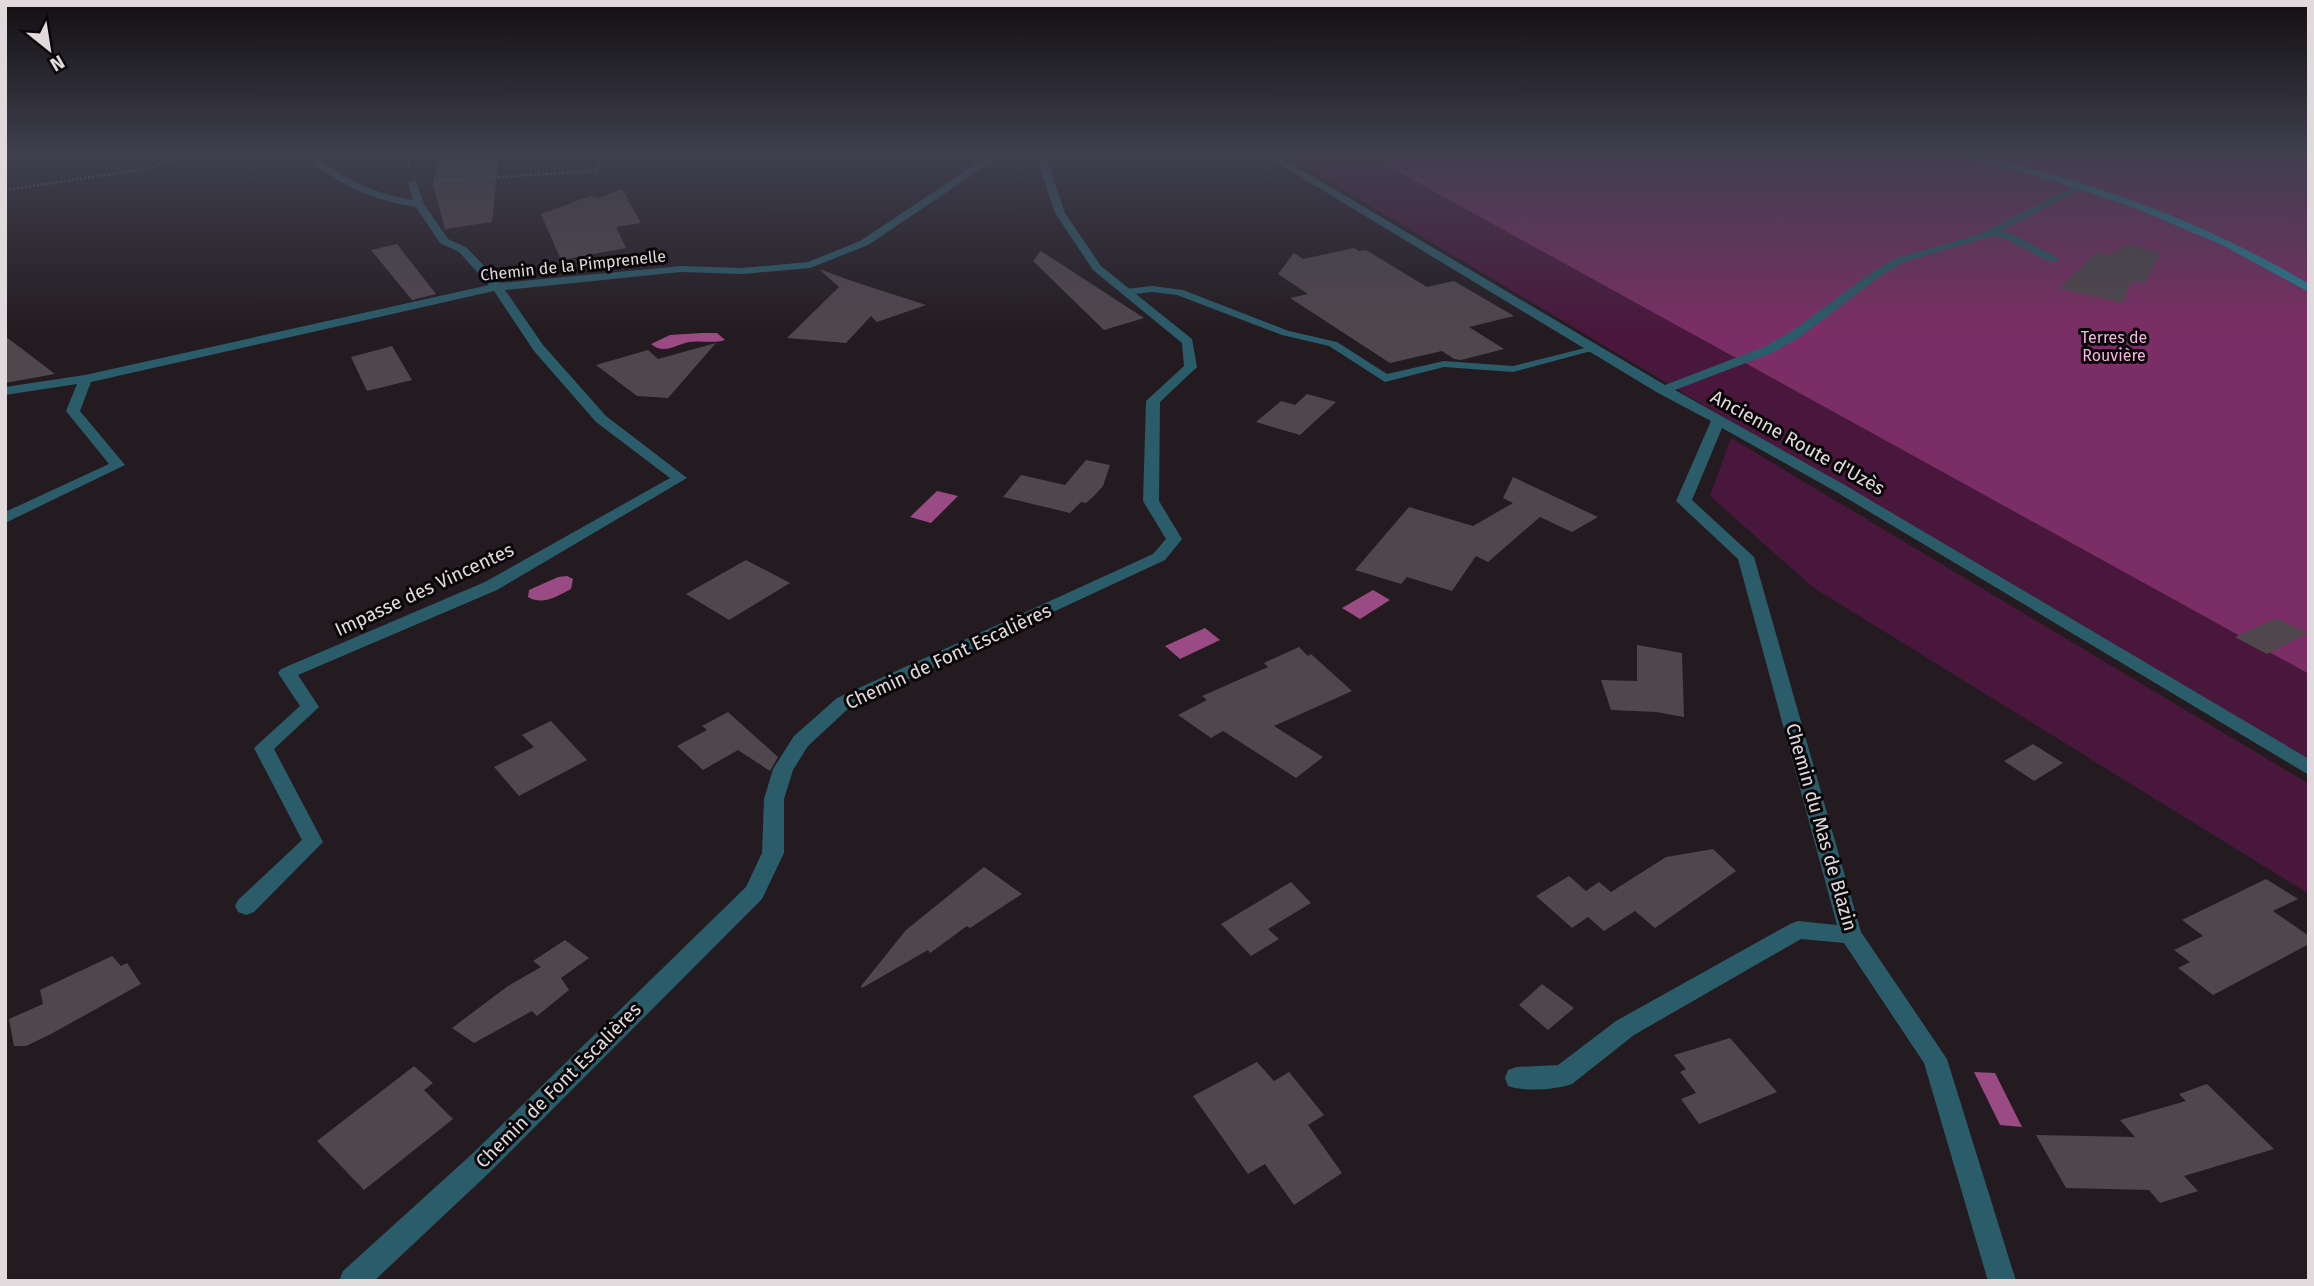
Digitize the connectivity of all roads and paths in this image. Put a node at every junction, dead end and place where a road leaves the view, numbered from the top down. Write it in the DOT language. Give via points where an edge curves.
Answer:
graph roads {
  1 [pos="425,213"];
  2 [pos="908,213"];
  3 [pos="1060,213"];
  4 [pos="1366,213"];
  5 [pos="2029,213"];
  6 [pos="2159,213"];
  7 [pos="1992,232"];
  8 [pos="2054,260"];
  9 [pos="497,287"];
  10 [pos="2309,289"];
  11 [pos="1126,292"];
  12 [pos="1593,349"];
  13 [pos="85,379"];
  14 [pos="1663,390"];
  15 [pos="5,391"];
  16 [pos="1718,421"];
  17 [pos="5,518"];
  18 [pos="2309,768"];
  19 [pos="246,906"];
  20 [pos="1851,935"];
  21 [pos="1517,1078"];
  22 [pos="353,1281"];
  23 [pos="2002,1281"];
  1 -- 9 [label="street" via="444,241 463,250"];
  2 -- 9 [label="street, Chemin de la Pimprenelle" via="864,243 810,265 681,270"];
  3 -- 11 [label="street, Chemin de Font Escalières" via="1097,268"];
  4 -- 12 [label="street, Ancienne Route d'Uzès"];
  5 -- 7 [label="street"];
  6 -- 10 [label="main road" via="2227,243"];
  7 -- 8 [label="street"];
  7 -- 14 [label="street" via="1900,260 1768,350"];
  9 -- 13 [label="street, Chemin de la Pimprenelle"];
  9 -- 19 [label="street, Impasse des Vincentes" via="538,348 601,419 680,478 491,586 287,673 310,707 264,748 313,842"];
  11 -- 12 [label="lane" via="1152,289 1191,296 1286,333 1333,344 1385,378 1444,364 1513,369"];
  11 -- 22 [label="street, Chemin de Font Escalières" via="1188,342 1191,367 1153,401 1151,501 1174,539 1158,557 844,702 818,725 783,769 774,799 773,853 754,893 481,1163"];
  12 -- 14 [label="street, Ancienne Route d'Uzès"];
  13 -- 15 [label="street, Chemin de la Pimprenelle"];
  13 -- 17 [label="street" via="73,411 118,465"];
  14 -- 16 [label="street, Ancienne Route d'Uzès"];
  16 -- 18 [label="street, Ancienne Route d'Uzès" via="1838,486"];
  16 -- 20 [label="street, Chemin du Mas de Blazin" via="1684,501 1746,557"];
  20 -- 21 [label="street" via="1798,930 1625,1028 1563,1076"];
  20 -- 23 [label="street, Chemin du Mas de Blazin" via="1934,1059"];
}
